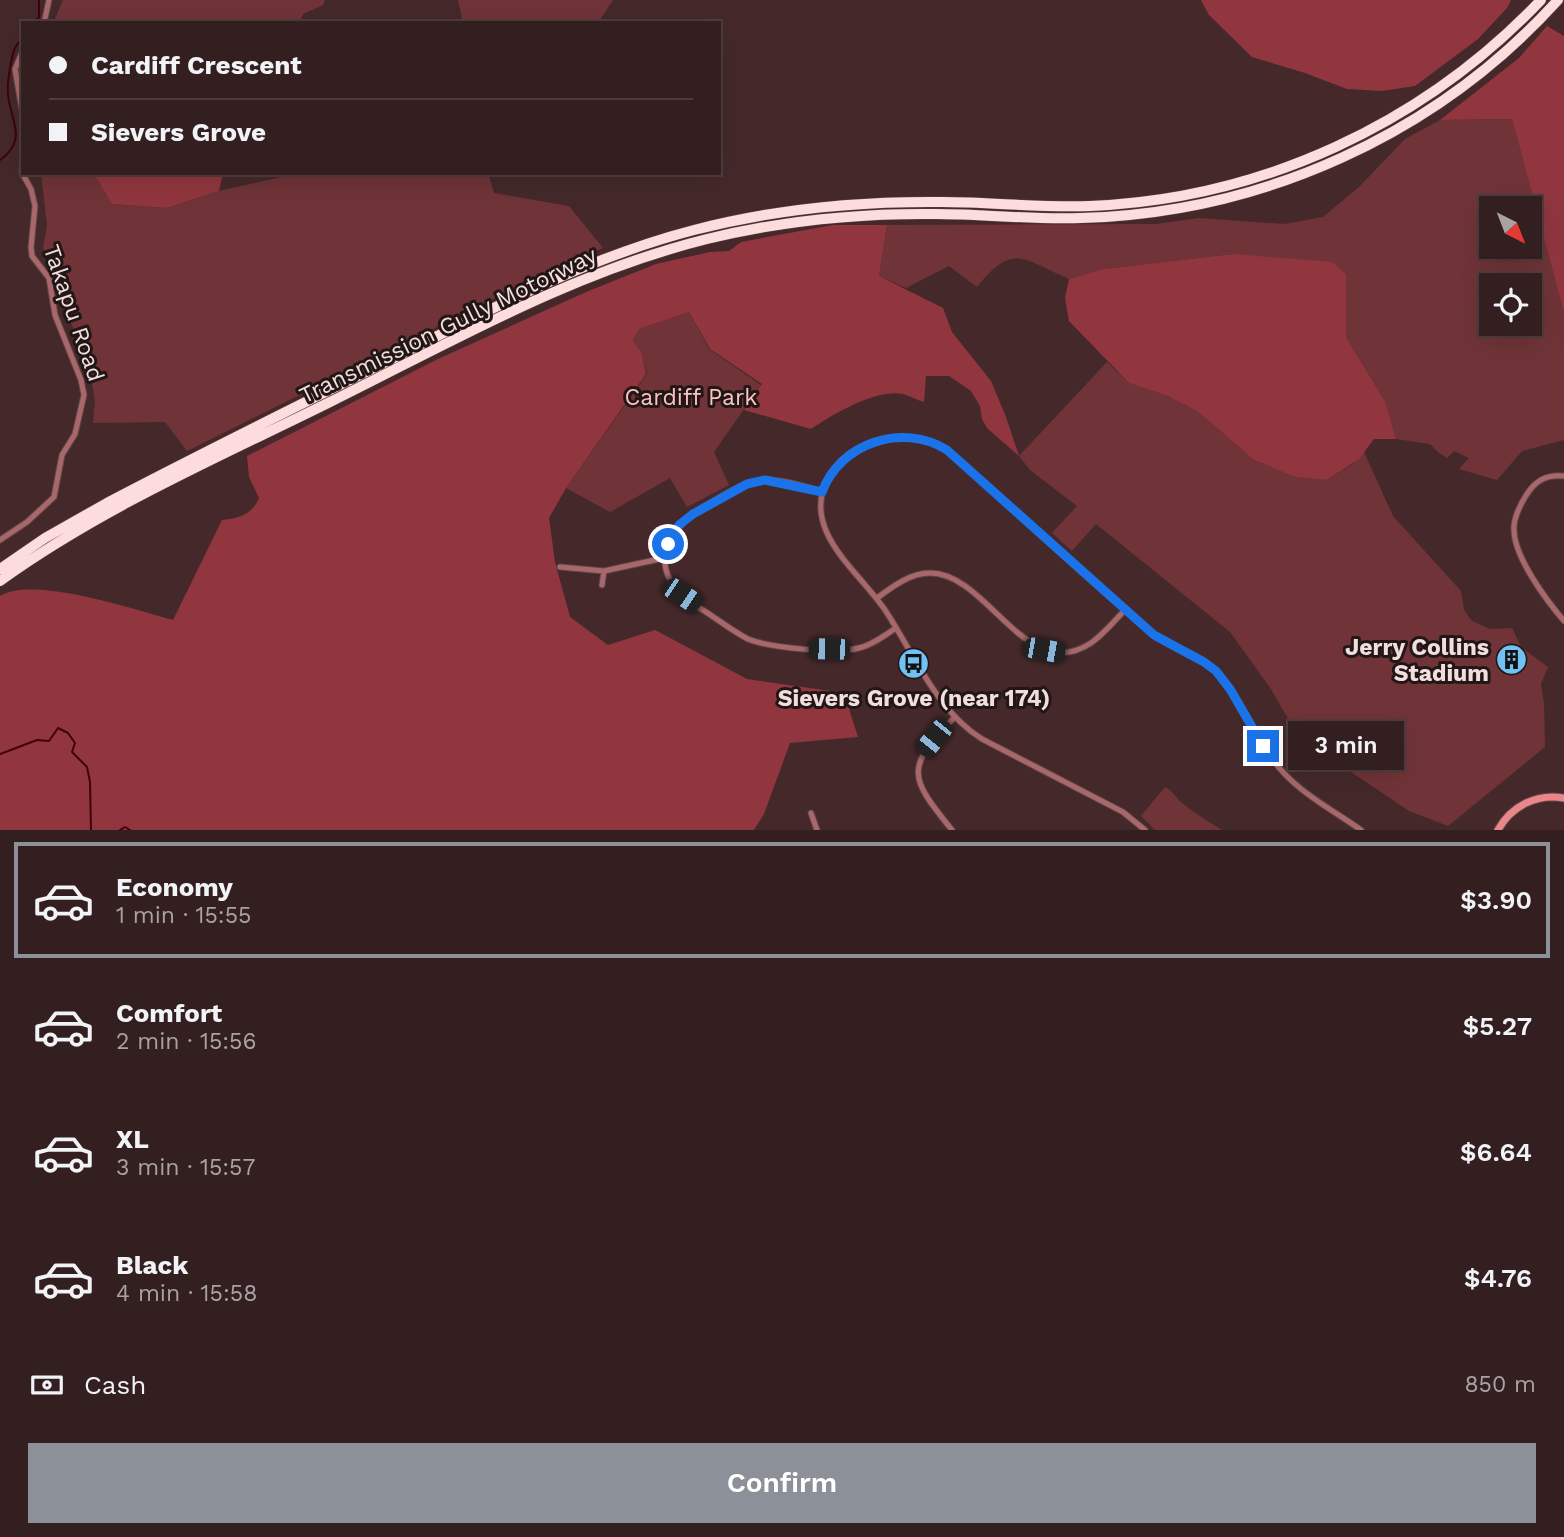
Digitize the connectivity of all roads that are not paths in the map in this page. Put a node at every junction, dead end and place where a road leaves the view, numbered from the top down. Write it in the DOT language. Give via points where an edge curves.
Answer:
graph roads {
  1 [pos="49,0"];
  2 [pos="1541,0"];
  3 [pos="1558,0"];
  4 [pos="44,21"];
  5 [pos="21,55"];
  6 [pos="21,104"];
  7 [pos="25,175"];
  8 [pos="1564,476"];
  9 [pos="822,492"];
  10 [pos="0,540"];
  11 [pos="664,558"];
  12 [pos="560,566"];
  13 [pos="0,569"];
  14 [pos="604,570"];
  15 [pos="0,581"];
  16 [pos="602,585"];
  17 [pos="877,598"];
  18 [pos="1125,610"];
  19 [pos="1564,621"];
  20 [pos="896,628"];
  21 [pos="955,718"];
  22 [pos="1564,798"];
  23 [pos="811,813"];
  24 [pos="817,830"];
  25 [pos="953,830"];
  26 [pos="1145,830"];
  27 [pos="1362,830"];
  28 [pos="1498,830"];
  1 -- 4 [label="street"];
  2 -- 13 [label="highway, Transmission Gully Motorway" via="1469,67 1406,110 1325,152 1238,183 1170,198 1091,206 903,202 795,210 693,230 592,263 519,295 117,497"];
  3 -- 15 [label="highway, Transmission Gully Motorway" via="1491,65 1408,123 1336,161 1245,194 1160,212 1108,217 836,217 736,232 615,266 525,305 140,497 73,533"];
  5 -- 6 [label="street" via="15,69"];
  7 -- 10 [label="street, Takapu Road" via="35,206 32,256 49,278 55,315 84,395 75,434 62,455 54,497"];
  8 -- 19 [label="street" via="1538,482 1525,498 1513,527 1527,568"];
  9 -- 11 [label="street" via="765,480 747,484 679,525"];
  9 -- 17 [label="street" via="822,520 830,541"];
  9 -- 18 [label="street" via="834,468 861,446 897,439 935,444"];
  11 -- 14 [label="street"];
  11 -- 20 [label="street" via="682,595 748,639 852,650"];
  12 -- 14 [label="street"];
  14 -- 16 [label="street"];
  17 -- 18 [label="street" via="912,576 946,576 965,586 1031,642 1058,652 1089,645"];
  17 -- 20 [label="street"];
  18 -- 27 [label="street" via="1162,640 1216,671 1289,778"];
  20 -- 21 [label="street"];
  21 -- 25 [label="street" via="923,751 918,768 926,798"];
  21 -- 26 [label="street" via="982,739 1123,812"];
  22 -- 28 [label="main road" via="1530,801 1510,814"];
  23 -- 24 [label="street"];
}
